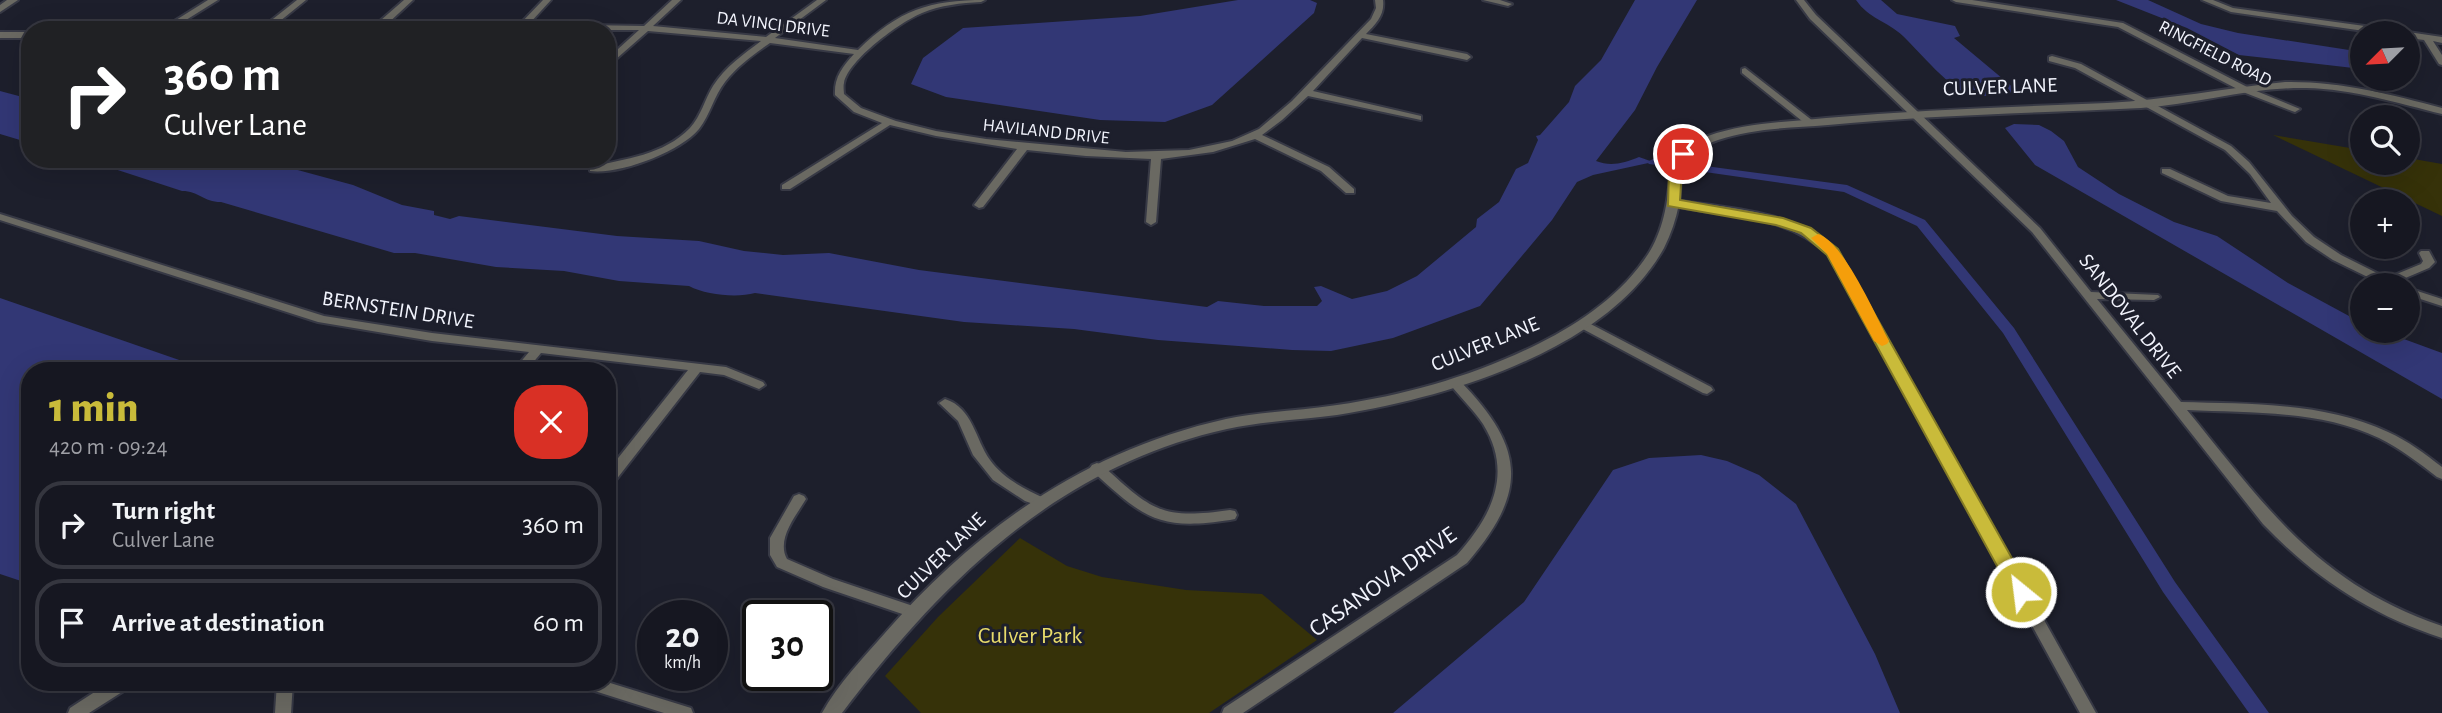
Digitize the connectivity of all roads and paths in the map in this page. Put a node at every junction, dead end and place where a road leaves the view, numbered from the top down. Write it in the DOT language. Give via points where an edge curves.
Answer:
graph roads {
  1 [pos="13,0"];
  2 [pos="215,0"];
  3 [pos="302,0"];
  4 [pos="409,0"];
  5 [pos="547,0"];
  6 [pos="677,0"];
  7 [pos="822,0"];
  8 [pos="981,0"];
  9 [pos="1379,0"];
  10 [pos="1487,0"];
  11 [pos="1800,0"];
  12 [pos="1956,0"];
  13 [pos="2040,0"];
  14 [pos="2206,0"];
  15 [pos="1508,4"];
  16 [pos="0,9"];
  17 [pos="2042,12"];
  18 [pos="179,21"];
  19 [pos="275,21"];
  20 [pos="385,21"];
  21 [pos="528,21"];
  22 [pos="2350,27"];
  23 [pos="616,28"];
  24 [pos="648,28"];
  25 [pos="0,35"];
  26 [pos="21,35"];
  27 [pos="1360,35"];
  28 [pos="2420,37"];
  29 [pos="2427,38"];
  30 [pos="770,40"];
  31 [pos="2442,40"];
  32 [pos="862,53"];
  33 [pos="616,56"];
  34 [pos="1467,57"];
  35 [pos="2052,59"];
  36 [pos="2442,62"];
  37 [pos="1745,71"];
  38 [pos="2246,90"];
  39 [pos="1304,92"];
  40 [pos="2148,104"];
  41 [pos="2295,109"];
  42 [pos="2442,111"];
  43 [pos="1915,113"];
  44 [pos="1418,118"];
  45 [pos="891,121"];
  46 [pos="1810,123"];
  47 [pos="1255,135"];
  48 [pos="1023,148"];
  49 [pos="1156,156"];
  50 [pos="616,165"];
  51 [pos="599,168"];
  52 [pos="594,169"];
  53 [pos="2166,170"];
  54 [pos="786,187"];
  55 [pos="1350,191"];
  56 [pos="1673,203"];
  57 [pos="979,205"];
  58 [pos="2280,208"];
  59 [pos="0,217"];
  60 [pos="1151,222"];
  61 [pos="2425,253"];
  62 [pos="2370,273"];
  63 [pos="2411,273"];
  64 [pos="2089,295"];
  65 [pos="2420,295"];
  66 [pos="2154,297"];
  67 [pos="2442,303"];
  68 [pos="1583,324"];
  69 [pos="538,348"];
  70 [pos="526,362"];
  71 [pos="697,367"];
  72 [pos="1455,383"];
  73 [pos="759,385"];
  74 [pos="1707,390"];
  75 [pos="945,402"];
  76 [pos="2178,406"];
  77 [pos="1097,468"];
  78 [pos="616,470"];
  79 [pos="2442,474"];
  80 [pos="799,499"];
  81 [pos="1039,502"];
  82 [pos="1230,515"];
  83 [pos="914,612"];
  84 [pos="2442,632"];
  85 [pos="110,691"];
  86 [pos="284,691"];
  87 [pos="616,691"];
  88 [pos="76,713"];
  89 [pos="283,713"];
  90 [pos="685,713"];
  91 [pos="831,713"];
  92 [pos="1230,713"];
  93 [pos="2088,713"];
  1 -- 16 [label="street"];
  2 -- 18 [label="street"];
  3 -- 19 [label="street"];
  4 -- 20 [label="street"];
  5 -- 21 [label="street"];
  6 -- 24 [label="street"];
  7 -- 30 [label="street"];
  8 -- 32 [label="street, HAVILAND DRIVE" via="919,11 898,22"];
  9 -- 27 [label="street, HAVILAND DRIVE" via="1378,14"];
  10 -- 15 [label="street"];
  11 -- 43 [label="street, SANDOVAL DRIVE"];
  12 -- 17 [label="street, RINGFIELD ROAD"];
  13 -- 17 [label="street"];
  14 -- 22 [label="street" via="2231,10"];
  17 -- 38 [label="street, RINGFIELD ROAD" via="2120,25"];
  23 -- 24 [label="street, DA VINCI DRIVE"];
  24 -- 30 [label="street, DA VINCI DRIVE"];
  24 -- 33 [label="street"];
  25 -- 26 [label="street"];
  27 -- 34 [label="street"];
  27 -- 39 [label="street, HAVILAND DRIVE"];
  28 -- 29 [label="street"];
  29 -- 31 [label="street"];
  29 -- 36 [label="street"];
  30 -- 32 [label="street, DA VINCI DRIVE"];
  30 -- 50 [label="street" via="720,81 698,123 683,138 641,160"];
  32 -- 45 [label="street, HAVILAND DRIVE" via="843,70 838,91 854,108"];
  35 -- 40 [label="street" via="2078,66"];
  37 -- 46 [label="street"];
  38 -- 40 [label="street, CULVER LANE"];
  38 -- 41 [label="street, RINGFIELD ROAD"];
  38 -- 42 [label="street, CULVER LANE" via="2333,87"];
  39 -- 44 [label="street"];
  39 -- 47 [label="street, HAVILAND DRIVE"];
  40 -- 43 [label="street, CULVER LANE"];
  40 -- 58 [label="street" via="2241,157"];
  43 -- 46 [label="street, CULVER LANE"];
  43 -- 64 [label="street, SANDOVAL DRIVE" via="2027,221"];
  45 -- 48 [label="street, HAVILAND DRIVE"];
  45 -- 54 [label="street"];
  46 -- 56 [label="street, CULVER LANE" via="1721,135 1698,144 1676,165"];
  47 -- 49 [label="street, HAVILAND DRIVE" via="1216,149"];
  47 -- 55 [label="street" via="1325,169"];
  48 -- 49 [label="street, HAVILAND DRIVE"];
  48 -- 57 [label="street"];
  49 -- 60 [label="street"];
  51 -- 52 [label="street"];
  53 -- 58 [label="street" via="2225,199"];
  56 -- 68 [label="street, CULVER LANE" via="1664,235 1644,268"];
  56 -- 93 [label="street" via="1778,221 1806,230 1833,252"];
  58 -- 62 [label="street" via="2318,245"];
  59 -- 69 [label="street, BERNSTEIN DRIVE" via="322,319"];
  61 -- 63 [label="street" via="2428,262"];
  64 -- 66 [label="street"];
  64 -- 76 [label="street, SANDOVAL DRIVE"];
  65 -- 67 [label="street"];
  68 -- 72 [label="street, CULVER LANE" via="1521,358"];
  68 -- 74 [label="street"];
  69 -- 70 [label="street"];
  69 -- 71 [label="street, BERNSTEIN DRIVE"];
  71 -- 73 [label="street, BERNSTEIN DRIVE" via="737,374"];
  71 -- 78 [label="street"];
  72 -- 77 [label="street, CULVER LANE" via="1382,402 1221,425 1156,443"];
  72 -- 92 [label="street, CASANOVA DRIVE" via="1491,424 1504,456 1504,495 1490,527 1462,559"];
  75 -- 81 [label="street" via="960,411 988,467 1011,488"];
  76 -- 79 [label="street" via="2328,415 2383,435"];
  76 -- 84 [label="street, SANDOVAL DRIVE" via="2268,520 2313,565 2384,610"];
  77 -- 81 [label="street, CULVER LANE"];
  77 -- 82 [label="street" via="1145,511 1173,520"];
  80 -- 83 [label="street" via="777,538 782,563"];
  81 -- 83 [label="street, CULVER LANE" via="970,557"];
  83 -- 91 [label="street, CULVER LANE"];
  85 -- 88 [label="street"];
  86 -- 89 [label="street"];
  87 -- 90 [label="street"];
}
